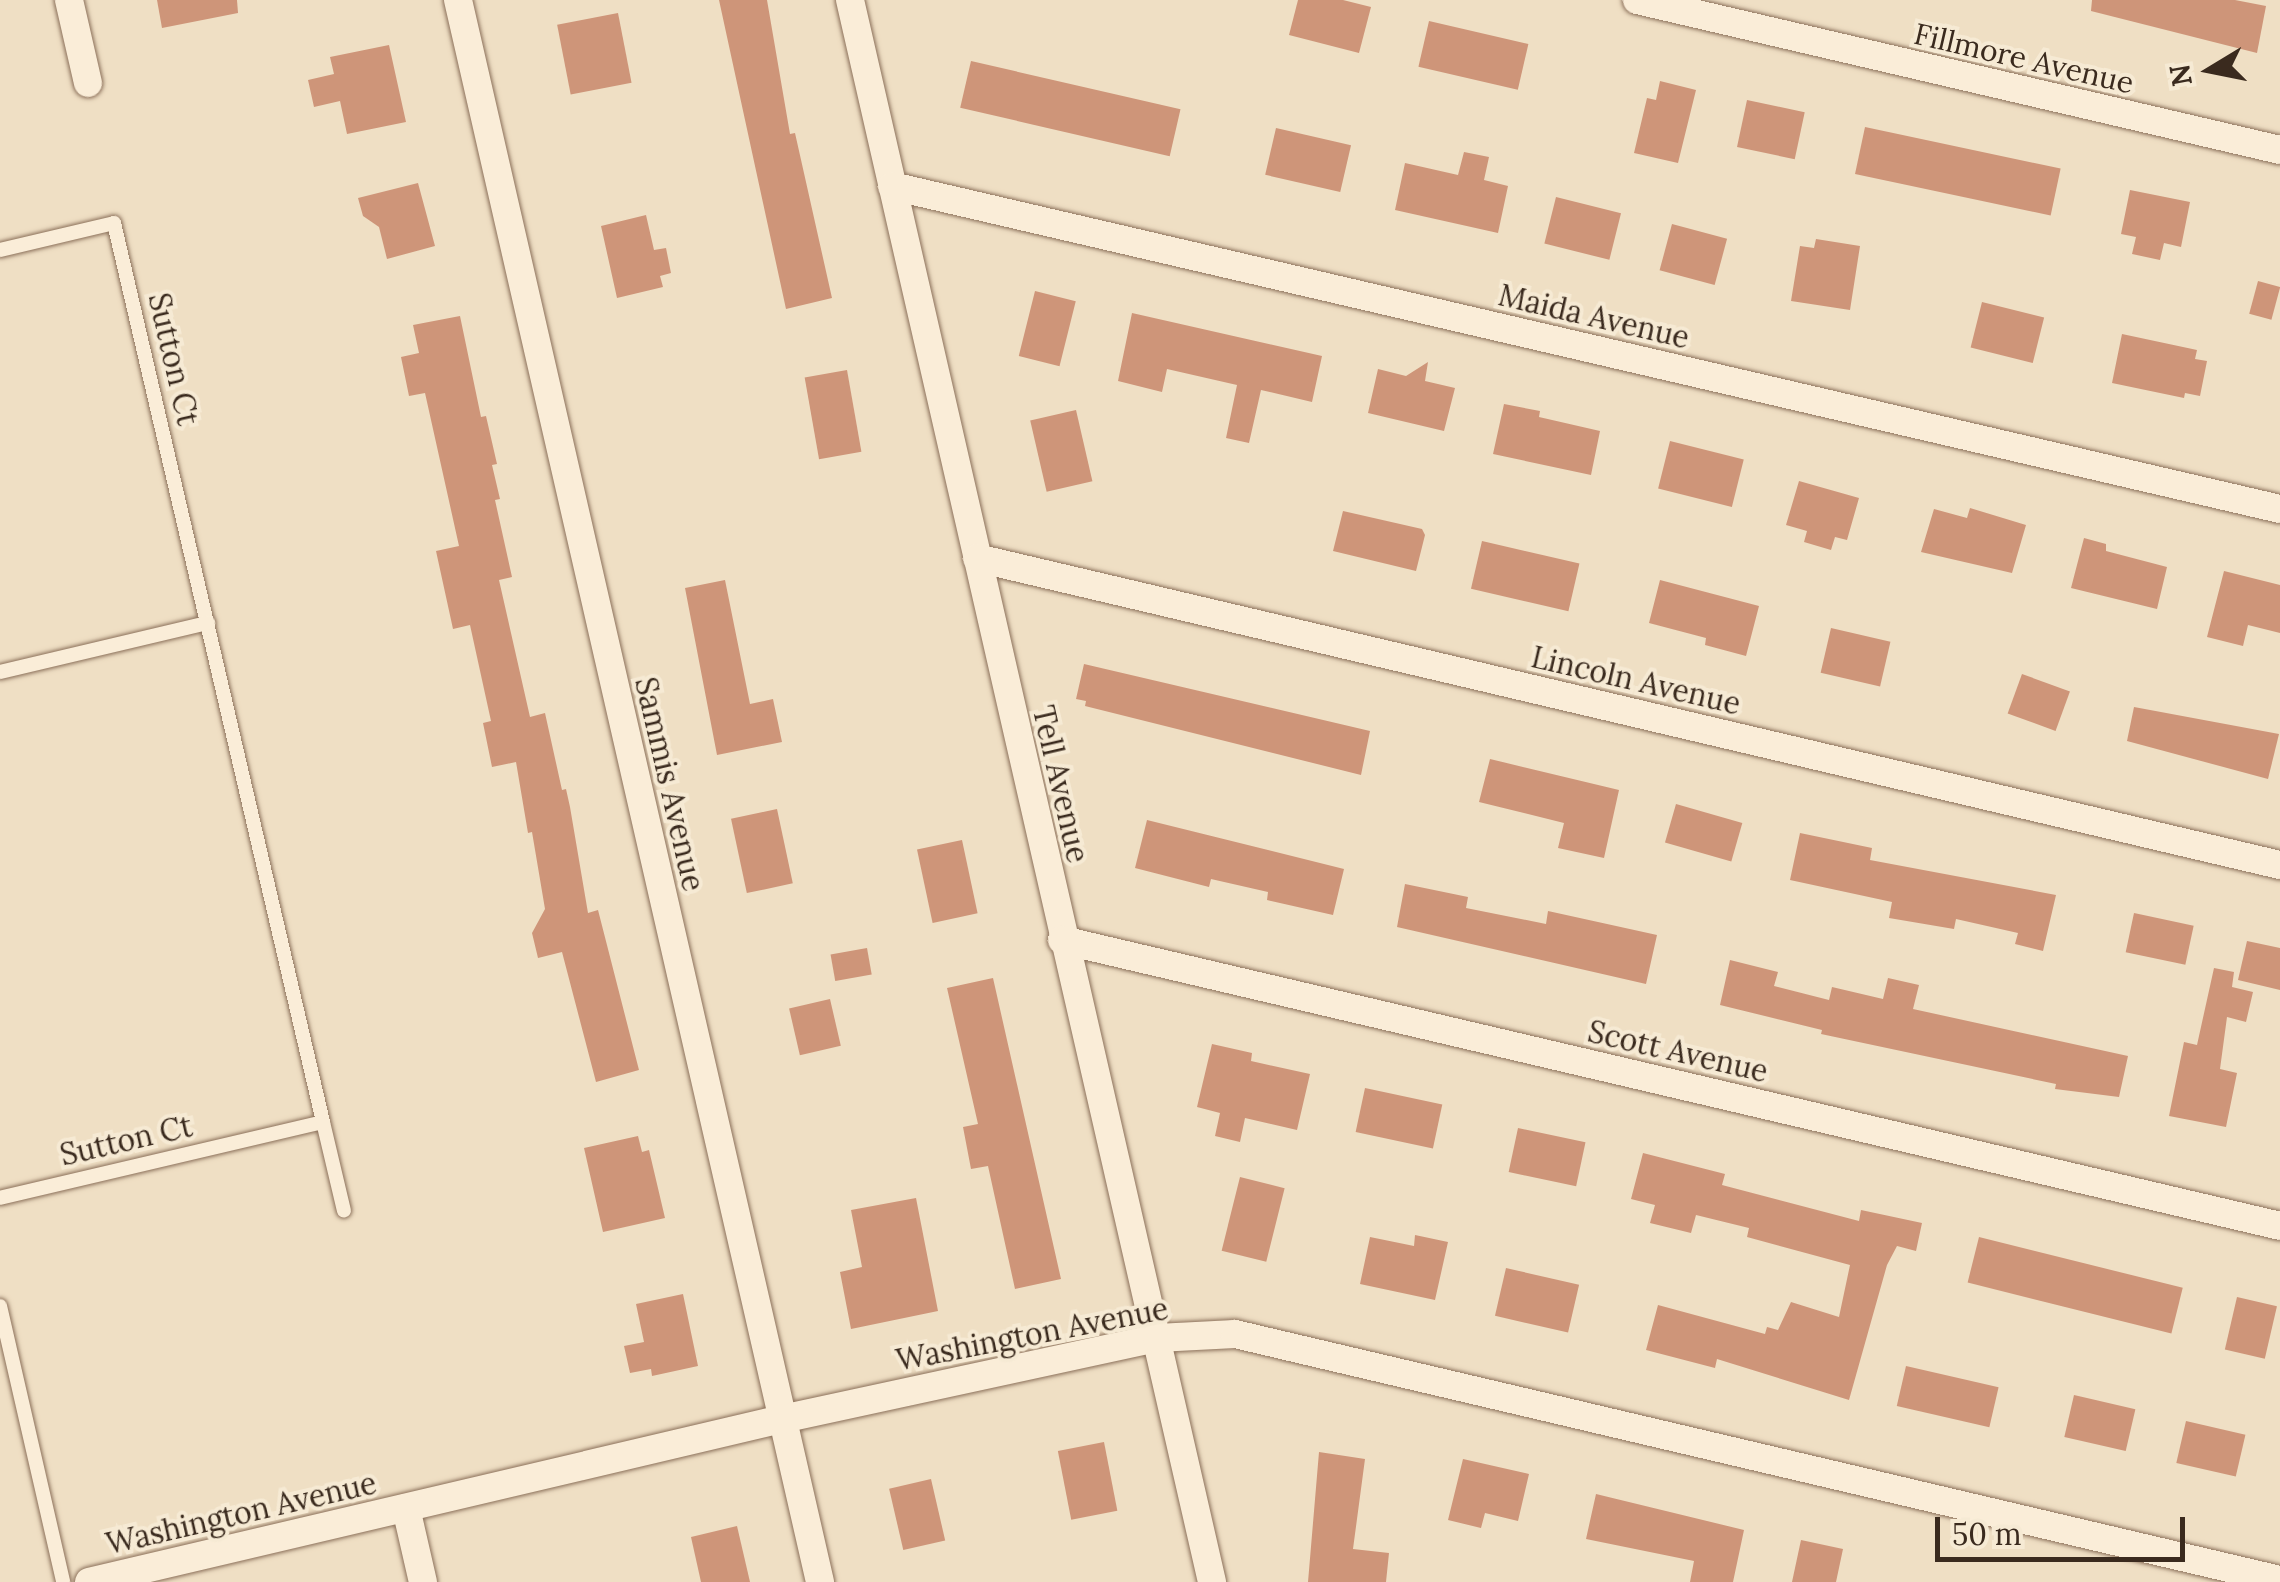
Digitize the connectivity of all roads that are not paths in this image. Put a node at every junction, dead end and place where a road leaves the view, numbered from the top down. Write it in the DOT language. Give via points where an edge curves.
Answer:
graph roads {
  1 [pos="69,0"];
  2 [pos="458,0"];
  3 [pos="850,0"];
  4 [pos="1636,0"];
  5 [pos="88,83"];
  6 [pos="2280,150"];
  7 [pos="892,186"];
  8 [pos="0,250"];
  9 [pos="2280,509"];
  10 [pos="977,558"];
  11 [pos="208,623"];
  12 [pos="0,672"];
  13 [pos="2280,865"];
  14 [pos="1062,940"];
  15 [pos="323,1122"];
  16 [pos="0,1198"];
  17 [pos="344,1210"];
  18 [pos="2280,1226"];
  19 [pos="0,1306"];
  20 [pos="1157,1338"];
  21 [pos="782,1419"];
  22 [pos="406,1508"];
  23 [pos="2280,1580"];
  24 [pos="63,1582"];
  25 [pos="89,1582"];
  26 [pos="424,1582"];
  27 [pos="820,1582"];
  28 [pos="1212,1582"];
  1 -- 5 [label="street"];
  2 -- 21 [label="street, Sammis Avenue"];
  3 -- 7 [label="street, Tell Avenue"];
  4 -- 6 [label="street, Fillmore Avenue"];
  7 -- 9 [label="street, Maida Avenue"];
  7 -- 10 [label="street, Tell Avenue"];
  8 -- 11 [label="lane, Sutton Ct" via="114,223"];
  10 -- 13 [label="street, Lincoln Avenue"];
  10 -- 14 [label="street, Tell Avenue"];
  11 -- 12 [label="lane"];
  11 -- 15 [label="lane, Sutton Ct"];
  14 -- 18 [label="street, Scott Avenue"];
  14 -- 20 [label="street, Tell Avenue"];
  15 -- 16 [label="lane, Sutton Ct"];
  15 -- 17 [label="lane, Sutton Ct"];
  19 -- 24 [label="lane"];
  20 -- 21 [label="street, Washington Avenue"];
  20 -- 23 [label="street, Washington Avenue" via="1234,1334"];
  20 -- 28 [label="street, Tell Avenue"];
  21 -- 22 [label="street, Washington Avenue"];
  21 -- 27 [label="street, Sammis Avenue"];
  22 -- 25 [label="street, Washington Avenue"];
  22 -- 26 [label="street"];
}
